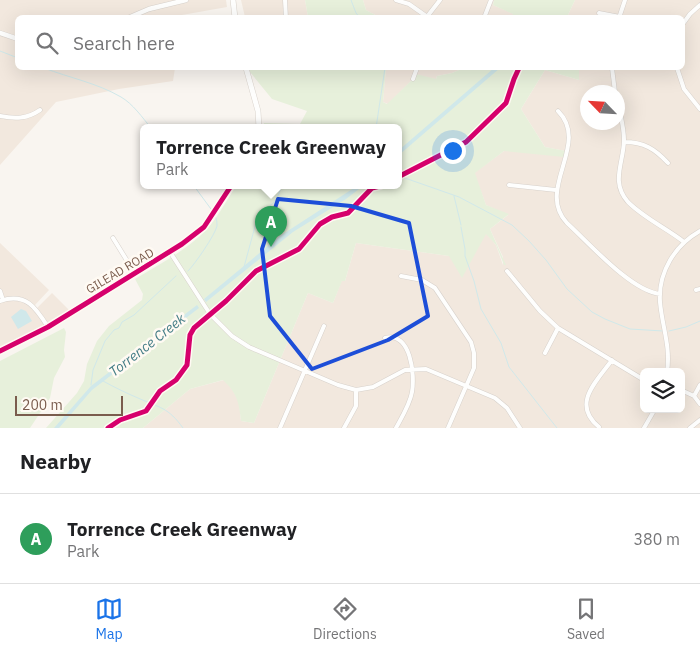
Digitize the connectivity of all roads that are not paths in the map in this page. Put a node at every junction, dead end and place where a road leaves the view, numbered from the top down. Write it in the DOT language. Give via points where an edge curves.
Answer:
graph roads {
  1 [pos="186,0"];
  2 [pos="233,0"];
  3 [pos="285,0"];
  4 [pos="396,0"];
  5 [pos="440,0"];
  6 [pos="491,0"];
  7 [pos="625,0"];
  8 [pos="700,4"];
  9 [pos="600,14"];
  10 [pos="135,15"];
  11 [pos="235,15"];
  12 [pos="286,15"];
  13 [pos="423,15"];
  14 [pos="428,15"];
  15 [pos="485,15"];
  16 [pos="607,15"];
  17 [pos="621,15"];
  18 [pos="685,21"];
  19 [pos="0,33"];
  20 [pos="15,38"];
  21 [pos="247,70"];
  22 [pos="416,70"];
  23 [pos="612,70"];
  24 [pos="678,70"];
  25 [pos="413,79"];
  26 [pos="615,85"];
  27 [pos="700,109"];
  28 [pos="40,110"];
  29 [pos="558,111"];
  30 [pos="0,117"];
  31 [pos="259,124"];
  32 [pos="623,130"];
  33 [pos="624,142"];
  34 [pos="668,163"];
  35 [pos="509,185"];
  36 [pos="229,189"];
  37 [pos="556,190"];
  38 [pos="700,231"];
  39 [pos="114,238"];
  40 [pos="684,242"];
  41 [pos="170,252"];
  42 [pos="507,271"];
  43 [pos="134,272"];
  44 [pos="401,276"];
  45 [pos="0,291"];
  46 [pos="660,294"];
  47 [pos="1,300"];
  48 [pos="324,326"];
  49 [pos="48,327"];
  50 [pos="558,328"];
  51 [pos="385,338"];
  52 [pos="0,351"];
  53 [pos="544,353"];
  54 [pos="612,360"];
  55 [pos="411,368"];
  56 [pos="667,368"];
  57 [pos="304,371"];
  58 [pos="640,378"];
  59 [pos="467,386"];
  60 [pos="700,386"];
  61 [pos="356,390"];
  62 [pos="685,392"];
  63 [pos="694,396"];
  64 [pos="700,404"];
  65 [pos="653,413"];
  66 [pos="700,420"];
  67 [pos="599,427"];
  68 [pos="280,428"];
  69 [pos="344,428"];
  70 [pos="396,428"];
  71 [pos="448,428"];
  72 [pos="520,428"];
  73 [pos="644,428"];
  74 [pos="690,428"];
  1 -- 10 [label="street"];
  2 -- 11 [label="main road"];
  3 -- 12 [label="street"];
  4 -- 13 [label="street" via="409,4"];
  5 -- 14 [label="street"];
  6 -- 15 [label="street"];
  7 -- 17 [label="street"];
  8 -- 18 [label="street"];
  9 -- 16 [label="street"];
  19 -- 20 [label="street"];
  21 -- 31 [label="main road"];
  22 -- 25 [label="street"];
  23 -- 26 [label="street"];
  24 -- 27 [label="street" via="684,89"];
  28 -- 30 [label="street" via="21,118"];
  29 -- 37 [label="street" via="565,119 569,134 566,159"];
  32 -- 33 [label="street"];
  33 -- 34 [label="street" via="647,145"];
  33 -- 40 [label="street" via="618,174 622,192 630,204"];
  35 -- 37 [label="street"];
  36 -- 41 [label="main road, GILEAD ROAD" via="204,227"];
  37 -- 46 [label="street" via="557,206 567,223 631,282 648,292"];
  38 -- 40 [label="street"];
  39 -- 43 [label="street"];
  40 -- 46 [label="street" via="665,270"];
  41 -- 43 [label="main road, GILEAD ROAD"];
  41 -- 57 [label="street" via="224,329 250,347"];
  42 -- 50 [label="street"];
  43 -- 49 [label="main road, GILEAD ROAD"];
  44 -- 59 [label="street" via="422,280 435,288 471,342 475,361"];
  45 -- 47 [label="street"];
  46 -- 56 [label="street" via="668,350"];
  47 -- 49 [label="street" via="16,298 30,303"];
  48 -- 57 [label="street"];
  49 -- 52 [label="main road, GILEAD ROAD"];
  50 -- 53 [label="street"];
  50 -- 54 [label="street"];
  51 -- 55 [label="street" via="393,337 403,343"];
  54 -- 58 [label="street"];
  54 -- 67 [label="street" via="586,401 588,415"];
  55 -- 59 [label="street" via="422,368"];
  55 -- 61 [label="street" via="373,387"];
  55 -- 70 [label="street" via="412,392"];
  57 -- 61 [label="street"];
  57 -- 68 [label="street"];
  59 -- 71 [label="street"];
  59 -- 72 [label="street" via="501,402"];
  60 -- 63 [label="street"];
  61 -- 69 [label="street" via="356,406"];
  62 -- 63 [label="street"];
  63 -- 64 [label="street"];
  65 -- 73 [label="street"];
  66 -- 74 [label="street"];
}
